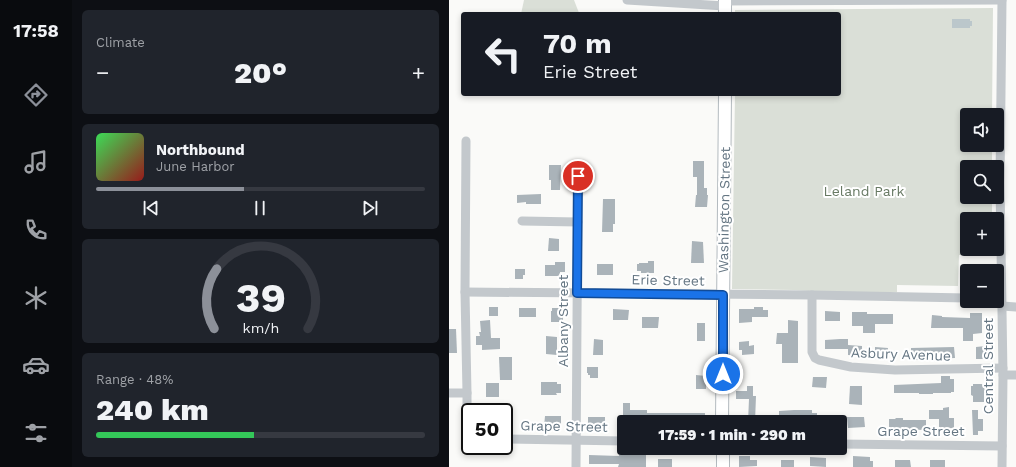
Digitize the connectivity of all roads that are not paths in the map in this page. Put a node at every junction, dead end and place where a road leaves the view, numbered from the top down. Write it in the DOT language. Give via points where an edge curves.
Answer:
graph roads {
  1 [pos="627,0"];
  2 [pos="1002,0"];
  3 [pos="725,5"];
  4 [pos="725,96"];
  5 [pos="466,141"];
  6 [pos="578,176"];
  7 [pos="522,222"];
  8 [pos="578,222"];
  9 [pos="1000,264"];
  10 [pos="465,292"];
  11 [pos="577,293"];
  12 [pos="723,295"];
  13 [pos="812,295"];
  14 [pos="960,298"];
  15 [pos="1004,302"];
  16 [pos="1016,307"];
  17 [pos="1000,308"];
  18 [pos="1003,372"];
  19 [pos="1016,375"];
  20 [pos="449,393"];
  21 [pos="467,393"];
  22 [pos="467,403"];
  23 [pos="722,415"];
  24 [pos="513,439"];
  25 [pos="576,440"];
  26 [pos="617,440"];
  27 [pos="847,444"];
  28 [pos="1003,446"];
  29 [pos="723,455"];
  30 [pos="576,467"];
  31 [pos="723,467"];
  32 [pos="1002,467"];
  1 -- 3 [label="street"];
  2 -- 3 [label="street"];
  2 -- 9 [label="street, Central Street"];
  4 -- 12 [label="main road, Washington Street"];
  5 -- 10 [label="street"];
  6 -- 8 [label="street, Albany Street"];
  7 -- 8 [label="street"];
  8 -- 11 [label="street, Albany Street"];
  10 -- 11 [label="street, Erie Street"];
  10 -- 21 [label="street"];
  11 -- 12 [label="street, Erie Street"];
  11 -- 25 [label="street, Albany Street"];
  12 -- 13 [label="street, Erie Street"];
  12 -- 23 [label="main road, Washington Street"];
  13 -- 14 [label="street, Erie Street"];
  13 -- 18 [label="street, Asbury Avenue" via="812,352 819,360 883,370"];
  15 -- 16 [label="street"];
  17 -- 18 [label="street, Central Street"];
  18 -- 19 [label="street, Asbury Avenue"];
  18 -- 28 [label="street, Central Street"];
  20 -- 21 [label="street"];
  21 -- 22 [label="street"];
  24 -- 25 [label="street, Grape Street"];
  25 -- 26 [label="street, Grape Street"];
  25 -- 30 [label="street, Albany Street"];
  27 -- 28 [label="street, Grape Street"];
  28 -- 32 [label="street, Central Street"];
  29 -- 31 [label="main road"];
}
